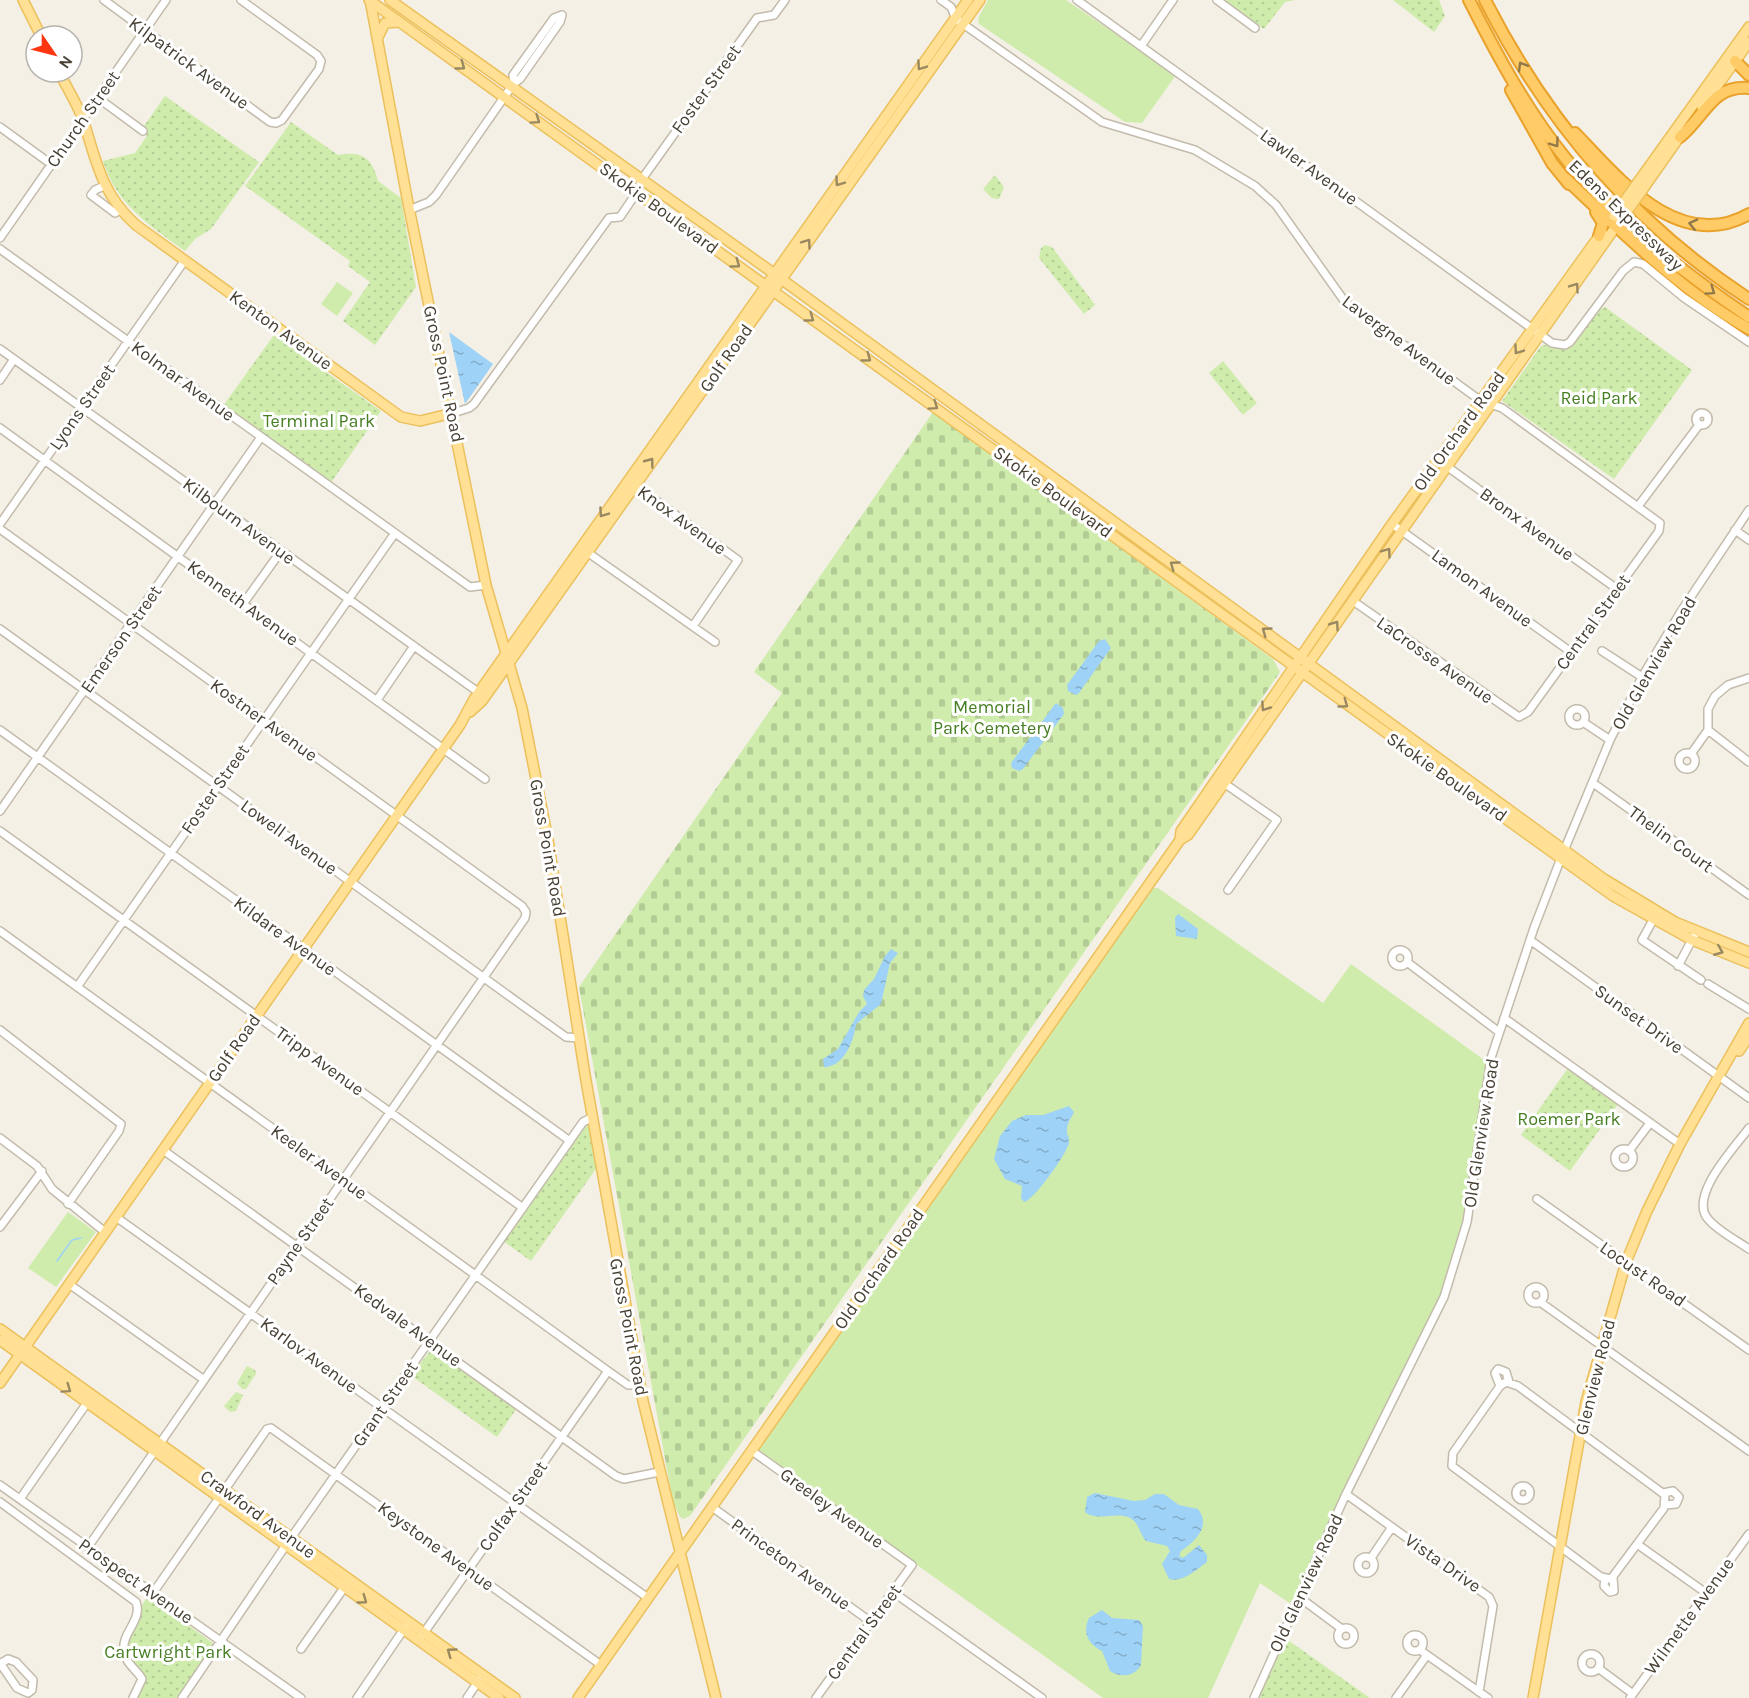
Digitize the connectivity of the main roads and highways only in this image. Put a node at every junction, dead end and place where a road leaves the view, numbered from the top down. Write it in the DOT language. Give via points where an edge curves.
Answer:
graph roads {
  1 [pos="23,0"];
  2 [pos="370,0"];
  3 [pos="390,0"];
  4 [pos="980,0"];
  5 [pos="1469,0"];
  6 [pos="1485,0"];
  7 [pos="966,3"];
  8 [pos="960,21"];
  9 [pos="400,22"];
  10 [pos="35,24"];
  11 [pos="1749,27"];
  12 [pos="377,39"];
  13 [pos="1749,42"];
  14 [pos="1500,59"];
  15 [pos="1735,61"];
  16 [pos="1749,68"];
  17 [pos="1749,75"];
  18 [pos="65,84"];
  19 [pos="1749,88"];
  20 [pos="1554,115"];
  21 [pos="1680,137"];
  22 [pos="1566,179"];
  23 [pos="1640,186"];
  24 [pos="1749,214"];
  25 [pos="1615,221"];
  26 [pos="1599,236"];
  27 [pos="777,276"];
  28 [pos="769,288"];
  29 [pos="1749,299"];
  30 [pos="1749,317"];
  31 [pos="1749,329"];
  32 [pos="453,413"];
  33 [pos="630,482"];
  34 [pos="1300,656"];
  35 [pos="508,657"];
  36 [pos="1309,662"];
  37 [pos="1293,666"];
  38 [pos="1302,673"];
  39 [pos="468,713"];
  40 [pos="1221,781"];
  41 [pos="1563,854"];
  42 [pos="1694,936"];
  43 [pos="1749,952"];
  44 [pos="1749,963"];
  45 [pos="1749,1023"];
  46 [pos="1749,1036"];
  47 [pos="1720,1077"];
  48 [pos="0,1329"];
  49 [pos="0,1340"];
  50 [pos="22,1351"];
  51 [pos="0,1383"];
  52 [pos="680,1552"];
  53 [pos="480,1679"];
  54 [pos="582,1696"];
  55 [pos="499,1698"];
  56 [pos="515,1698"];
  57 [pos="716,1698"];
  58 [pos="1533,1698"];
  1 -- 10 [label="main road"];
  2 -- 9 [label="main road, Skokie Boulevard"];
  2 -- 12 [label="main road, Gross Point Road"];
  3 -- 27 [label="main road, Skokie Boulevard"];
  4 -- 8 [label="main road, Golf Road"];
  5 -- 14 [label="highway, Edens Expressway"];
  20 -- 6 [label="highway, Edens Expressway, one-way" via="1533,86"];
  7 -- 8 [label="main road, Golf Road"];
  8 -- 27 [label="main road, Golf Road"];
  9 -- 12 [label="main road" via="385,23"];
  9 -- 28 [label="main road, Skokie Boulevard, one-way"];
  11 -- 23 [label="main road, Old Orchard Road"];
  12 -- 32 [label="main road, Gross Point Road"];
  13 -- 15 [label="main road, Old Orchard Road"];
  14 -- 22 [label="highway" via="1507,84 1552,163"];
  14 -- 30 [label="highway, Edens Expressway, one-way" via="1567,160 1674,262"];
  15 -- 16 [label="highway"];
  15 -- 17 [label="highway"];
  15 -- 21 [label="main road, Old Orchard Road"];
  18 -- 32 [label="main road, Kenton Avenue" via="83,120 104,186 136,225 401,417 420,421"];
  19 -- 21 [label="highway" via="1721,92"];
  24 -- 20 [label="highway, one-way" via="1721,225 1706,226 1672,218 1624,183"];
  20 -- 29 [label="highway, Edens Expressway" via="1598,171 1640,213 1679,248"];
  21 -- 23 [label="main road, Old Orchard Road"];
  22 -- 25 [label="highway"];
  22 -- 26 [label="highway" via="1601,218"];
  23 -- 25 [label="main road, Old Orchard Road, bridge"];
  25 -- 26 [label="main road, Old Orchard Road"];
  25 -- 31 [label="highway" via="1700,297"];
  36 -- 25 [label="main road, Old Orchard Road, one-way" via="1541,335"];
  26 -- 34 [label="main road, Old Orchard Road, one-way"];
  27 -- 28 [label="main road, Golf Road"];
  34 -- 27 [label="main road, Skokie Boulevard, one-way"];
  28 -- 33 [label="main road, Golf Road"];
  28 -- 37 [label="main road, Skokie Boulevard, one-way"];
  32 -- 35 [label="main road, Gross Point Road" via="486,585"];
  33 -- 35 [label="main road, Golf Road, one-way"];
  33 -- 35 [label="main road, Golf Road" via="587,552"];
  34 -- 36 [label="main road, Skokie Boulevard"];
  34 -- 37 [label="main road, Old Orchard Road"];
  35 -- 39 [label="main road, Golf Road" via="478,693"];
  35 -- 39 [label="main road, Golf Road" via="482,701"];
  35 -- 52 [label="main road, Gross Point Road" via="548,840 640,1385"];
  36 -- 38 [label="main road, Old Orchard Road"];
  36 -- 41 [label="main road, Skokie Boulevard"];
  37 -- 38 [label="main road, Skokie Boulevard"];
  37 -- 40 [label="main road, Old Orchard Road, one-way"];
  38 -- 40 [label="main road, Old Orchard Road"];
  38 -- 41 [label="main road, Skokie Boulevard, one-way"];
  39 -- 50 [label="main road, Golf Road"];
  40 -- 52 [label="main road, Old Orchard Road" via="1188,835 1180,840"];
  41 -- 42 [label="main road, Skokie Boulevard"];
  41 -- 42 [label="main road, Skokie Boulevard" via="1613,896 1653,920"];
  42 -- 43 [label="main road, Skokie Boulevard"];
  42 -- 44 [label="main road, Skokie Boulevard, one-way"];
  45 -- 47 [label="main road, Glenview Road"];
  46 -- 47 [label="main road, Glenview Road"];
  47 -- 58 [label="main road, Glenview Road" via="1680,1144 1647,1211 1600,1345"];
  48 -- 50 [label="main road, Crawford Avenue"];
  49 -- 50 [label="main road, Crawford Avenue"];
  50 -- 51 [label="main road, Golf Road"];
  50 -- 53 [label="main road, Crawford Avenue"];
  52 -- 54 [label="main road, Old Orchard Road"];
  52 -- 57 [label="main road, Gross Point Road"];
  53 -- 55 [label="main road, Crawford Avenue"];
  53 -- 56 [label="main road, Crawford Avenue"];
}
